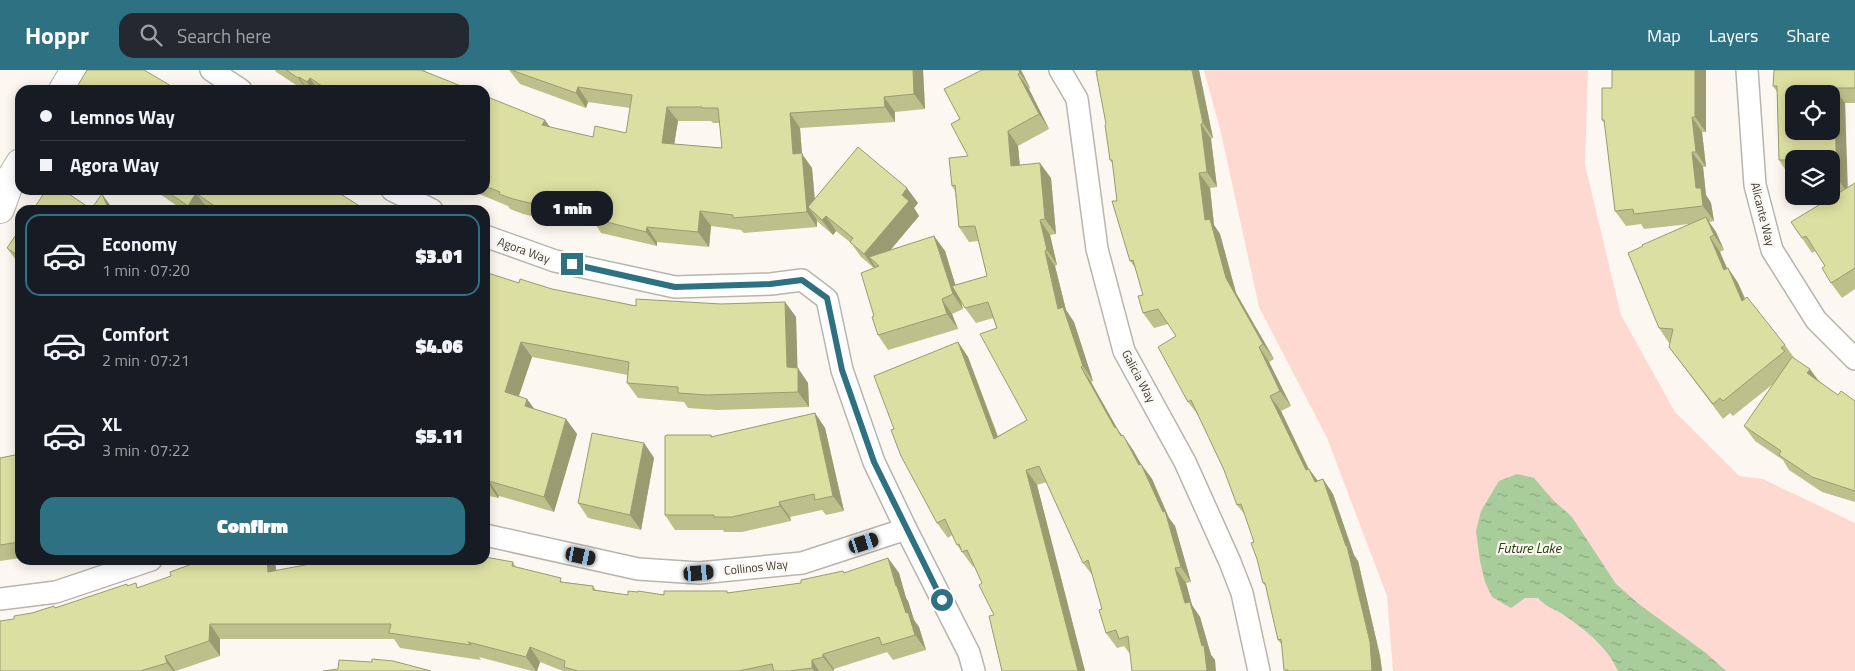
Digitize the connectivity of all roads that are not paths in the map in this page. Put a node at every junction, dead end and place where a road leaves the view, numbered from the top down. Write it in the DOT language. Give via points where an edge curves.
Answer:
graph roads {
  1 [pos="75,70"];
  2 [pos="211,70"];
  3 [pos="1060,70"];
  4 [pos="1747,70"];
  5 [pos="66,85"];
  6 [pos="234,85"];
  7 [pos="15,171"];
  8 [pos="402,195"];
  9 [pos="422,205"];
  10 [pos="0,209"];
  11 [pos="490,238"];
  12 [pos="1855,358"];
  13 [pos="906,529"];
  14 [pos="490,537"];
  15 [pos="136,565"];
  16 [pos="0,599"];
  17 [pos="974,671"];
  18 [pos="1259,671"];
  1 -- 5 [label="street"];
  2 -- 6 [label="street"];
  3 -- 18 [label="street, Galicia Way" via="1077,99 1097,249 1124,351 1186,462 1230,562 1242,593"];
  4 -- 12 [label="street, Alicante Way" via="1755,185 1772,250 1816,320"];
  7 -- 10 [label="street"];
  8 -- 9 [label="street"];
  11 -- 13 [label="street, Agora Way" via="555,261 675,287 802,280 827,298 842,370 874,462"];
  13 -- 14 [label="street, Collinos Way" via="802,563 699,573 638,568"];
  13 -- 17 [label="street, Agora Way" via="969,653"];
  15 -- 16 [label="street" via="56,592"];
}
